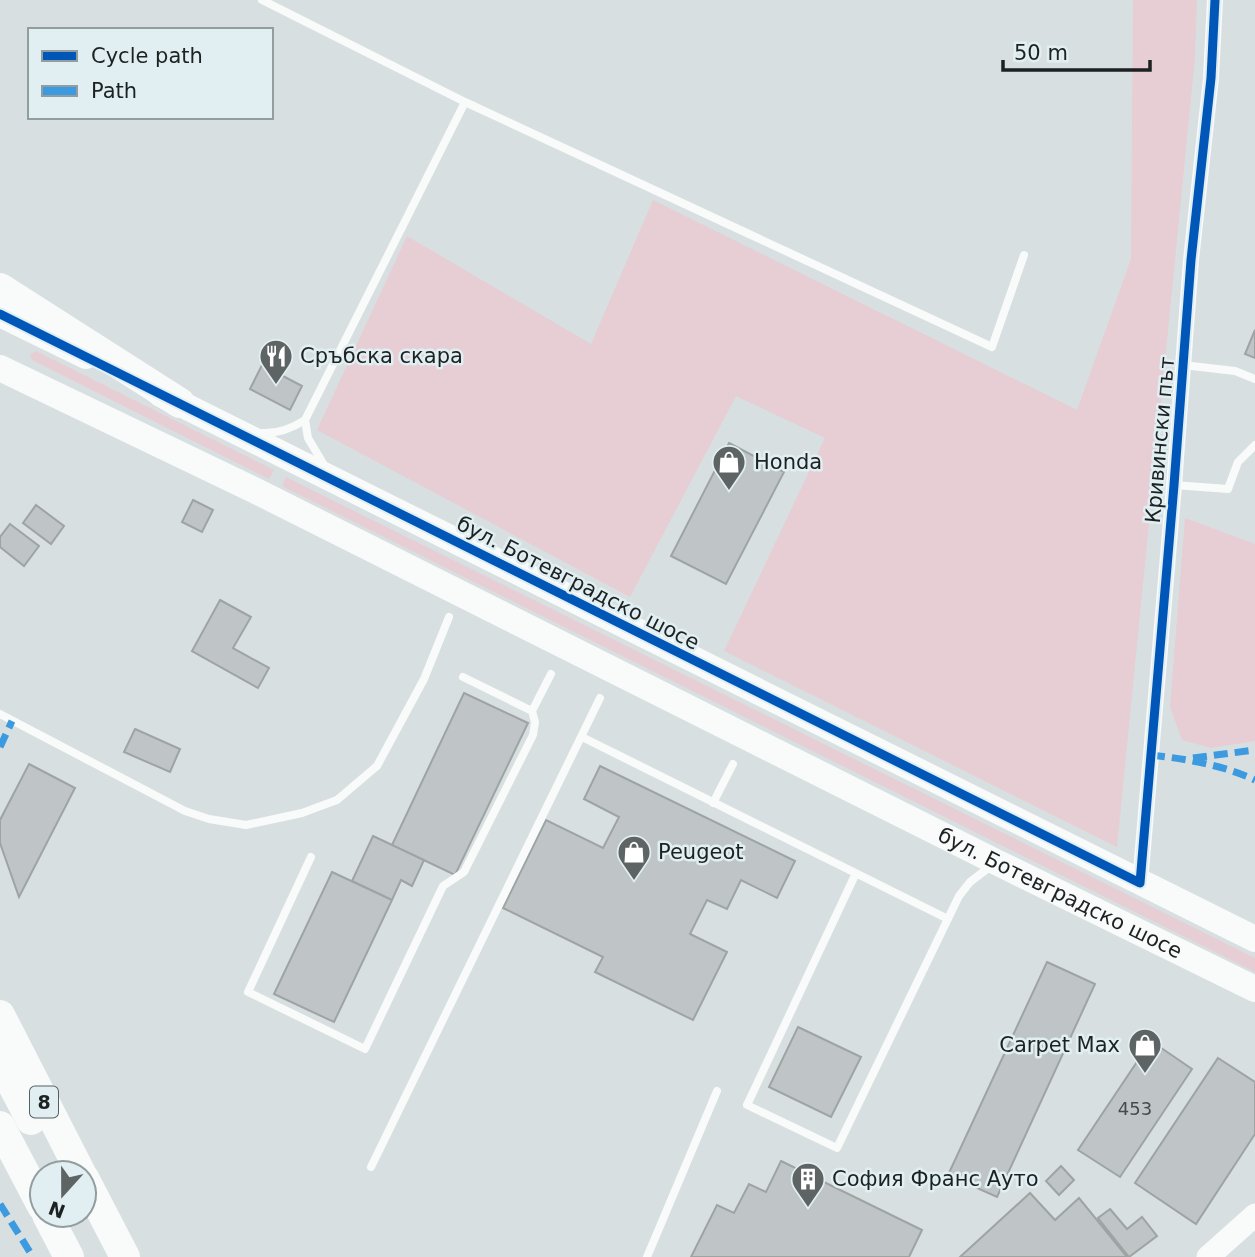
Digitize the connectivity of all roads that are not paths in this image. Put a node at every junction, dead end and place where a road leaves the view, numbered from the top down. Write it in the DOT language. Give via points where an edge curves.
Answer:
graph roads {
  1 [pos="262,0"];
  2 [pos="1215,0"];
  3 [pos="465,102"];
  4 [pos="1024,255"];
  5 [pos="0,288"];
  6 [pos="0,314"];
  7 [pos="1183,365"];
  8 [pos="0,368"];
  9 [pos="1255,379"];
  10 [pos="180,403"];
  11 [pos="305,420"];
  12 [pos="237,432"];
  13 [pos="1255,445"];
  14 [pos="1174,485"];
  15 [pos="346,486"];
  16 [pos="449,617"];
  17 [pos="551,674"];
  18 [pos="463,677"];
  19 [pos="600,698"];
  20 [pos="533,711"];
  21 [pos="0,714"];
  22 [pos="582,737"];
  23 [pos="733,764"];
  24 [pos="713,803"];
  25 [pos="311,857"];
  26 [pos="996,862"];
  27 [pos="856,873"];
  28 [pos="1140,883"];
  29 [pos="948,919"];
  30 [pos="1255,939"];
  31 [pos="1251,989"];
  32 [pos="0,1015"];
  33 [pos="0,1061"];
  34 [pos="717,1091"];
  35 [pos="0,1126"];
  36 [pos="53,1159"];
  37 [pos="74,1159"];
  38 [pos="371,1167"];
  39 [pos="28,1179"];
  40 [pos="98,1205"];
  41 [pos="1255,1215"];
  42 [pos="54,1229"];
  43 [pos="92,1229"];
  44 [pos="69,1257"];
  45 [pos="107,1257"];
  46 [pos="125,1257"];
  47 [pos="647,1257"];
  48 [pos="1208,1257"];
  1 -- 3 [label="lane"];
  2 -- 7 [label="street, Кривински път"];
  3 -- 4 [label="lane" via="992,347"];
  3 -- 11 [label="lane"];
  5 -- 10 [label="highway"];
  6 -- 10 [label="main road, бул. Ботевградско шосе"];
  7 -- 9 [label="lane" via="1235,371"];
  7 -- 14 [label="street, Кривински път"];
  8 -- 26 [label="main road, бул. Ботевградско шосе" via="256,491"];
  10 -- 12 [label="main road, бул. Ботевградско шосе"];
  11 -- 12 [label="lane" via="269,433"];
  11 -- 15 [label="lane" via="308,438 324,464"];
  12 -- 15 [label="main road, бул. Ботевградско шосе"];
  13 -- 14 [label="lane" via="1238,462 1228,489"];
  14 -- 28 [label="street, Кривински път"];
  15 -- 28 [label="main road, бул. Ботевградско шосе"];
  16 -- 21 [label="lane" via="424,680 377,766 337,800 302,813 246,825 188,813"];
  17 -- 20 [label="lane"];
  18 -- 20 [label="lane"];
  19 -- 22 [label="lane"];
  20 -- 25 [label="lane" via="534,735 464,872 443,886 365,1049 248,992"];
  22 -- 24 [label="lane"];
  22 -- 38 [label="lane"];
  23 -- 24 [label="lane"];
  24 -- 27 [label="lane"];
  26 -- 29 [label="lane" via="970,882"];
  26 -- 31 [label="main road, бул. Ботевградско шосе"];
  27 -- 29 [label="lane"];
  27 -- 29 [label="lane" via="747,1105 837,1148"];
  28 -- 30 [label="main road, бул. Ботевградско шосе"];
  32 -- 37 [label="highway, 8"];
  33 -- 36 [label="highway"];
  34 -- 47 [label="lane"];
  35 -- 39 [label="highway"];
  40 -- 46 [label="highway"];
  41 -- 48 [label="main road"];
  42 -- 44 [label="highway"];
  43 -- 45 [label="highway"];
}
